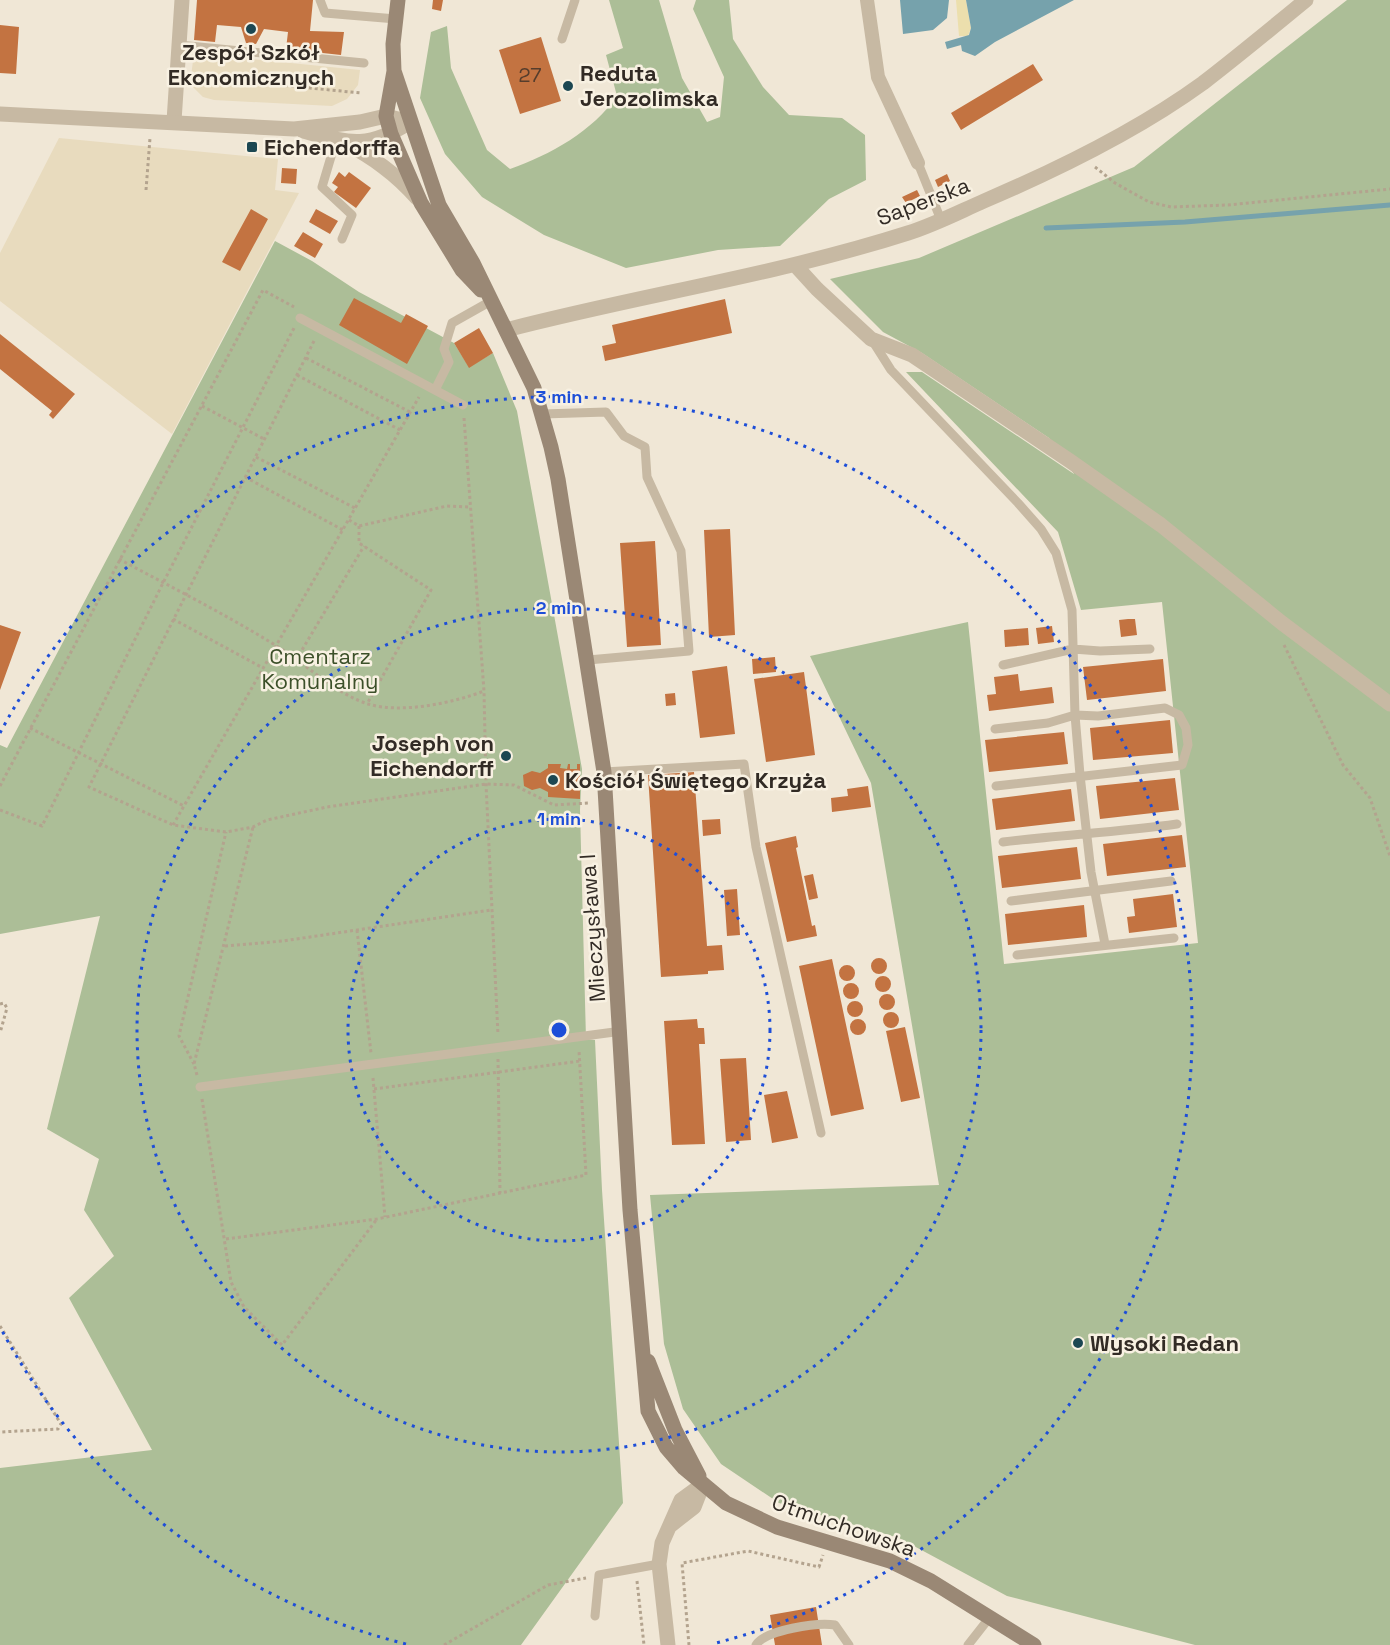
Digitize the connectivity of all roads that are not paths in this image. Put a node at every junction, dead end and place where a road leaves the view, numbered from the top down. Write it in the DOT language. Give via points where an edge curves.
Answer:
graph roads {
  1 [pos="182,0"];
  2 [pos="320,0"];
  3 [pos="398,0"];
  4 [pos="575,0"];
  5 [pos="867,0"];
  6 [pos="1306,0"];
  7 [pos="396,19"];
  8 [pos="562,39"];
  9 [pos="179,45"];
  10 [pos="364,63"];
  11 [pos="394,71"];
  12 [pos="0,114"];
  13 [pos="386,116"];
  14 [pos="174,122"];
  15 [pos="410,122"];
  16 [pos="294,129"];
  17 [pos="391,134"];
  18 [pos="340,141"];
  19 [pos="918,163"];
  20 [pos="421,203"];
  21 [pos="941,220"];
  22 [pos="342,239"];
  23 [pos="796,266"];
  24 [pos="491,301"];
  25 [pos="300,318"];
  26 [pos="506,330"];
  27 [pos="871,339"];
  28 [pos="435,390"];
  29 [pos="462,405"];
  30 [pos="543,414"];
  31 [pos="1150,649"];
  32 [pos="1073,650"];
  33 [pos="588,660"];
  34 [pos="1003,665"];
  35 [pos="1390,704"];
  36 [pos="1075,715"];
  37 [pos="995,729"];
  38 [pos="604,772"];
  39 [pos="1080,775"];
  40 [pos="996,786"];
  41 [pos="1177,824"];
  42 [pos="1087,833"];
  43 [pos="1003,842"];
  44 [pos="1171,881"];
  45 [pos="1095,891"];
  46 [pos="1011,901"];
  47 [pos="1174,938"];
  48 [pos="1105,944"];
  49 [pos="1017,955"];
  50 [pos="621,1031"];
  51 [pos="200,1087"];
  52 [pos="821,1133"];
  53 [pos="703,1484"];
  54 [pos="659,1564"];
  55 [pos="595,1616"];
  56 [pos="990,1617"];
  57 [pos="668,1645"];
  58 [pos="756,1645"];
  59 [pos="849,1645"];
  60 [pos="968,1645"];
  61 [pos="1034,1645"];
  1 -- 9 [label="street"];
  2 -- 7 [label="lane" via="325,13"];
  3 -- 7 [label="main road"];
  4 -- 8 [label="lane"];
  5 -- 19 [label="street" via="878,77"];
  6 -- 21 [label="street, Saperska" via="1202,84 1134,127"];
  7 -- 11 [label="main road"];
  9 -- 10 [label="lane"];
  9 -- 14 [label="street"];
  11 -- 13 [label="main road"];
  11 -- 15 [label="main road, Mieczysława I"];
  12 -- 14 [label="street"];
  13 -- 15 [label="street"];
  13 -- 16 [label="street"];
  13 -- 17 [label="main road, Mieczysława I"];
  14 -- 16 [label="street"];
  15 -- 17 [label="street"];
  15 -- 24 [label="main road, Mieczysława I" via="440,205"];
  16 -- 18 [label="street"];
  17 -- 18 [label="street" via="368,141"];
  17 -- 20 [label="main road, Mieczysława I"];
  18 -- 20 [label="street" via="380,162"];
  18 -- 22 [label="lane" via="322,187 352,215"];
  19 -- 21 [label="lane"];
  20 -- 24 [label="main road, Mieczysława I" via="462,270"];
  21 -- 23 [label="street, Saperska"];
  23 -- 26 [label="street, Saperska" via="597,306"];
  23 -- 27 [label="street"];
  24 -- 26 [label="main road, Mieczysława I"];
  24 -- 28 [label="lane" via="452,323 444,349 449,362"];
  25 -- 28 [label="lane"];
  26 -- 30 [label="main road, Mieczysława I"];
  27 -- 32 [label="lane" via="891,370 1041,529 1056,553 1065,579 1072,610"];
  27 -- 35 [label="street" via="912,355 1070,461 1161,525"];
  28 -- 29 [label="lane"];
  30 -- 33 [label="main road, Mieczysława I" via="558,479"];
  30 -- 33 [label="lane" via="606,412 624,436 645,447 647,477 681,551 689,651"];
  31 -- 32 [label="lane"];
  32 -- 34 [label="lane"];
  32 -- 36 [label="lane"];
  33 -- 38 [label="main road, Mieczysława I"];
  36 -- 37 [label="lane" via="1048,723"];
  36 -- 39 [label="lane"];
  36 -- 39 [label="lane" via="1165,708 1179,715 1188,745 1182,765"];
  38 -- 50 [label="main road, Mieczysława I"];
  38 -- 52 [label="lane" via="744,764 756,848"];
  39 -- 40 [label="lane"];
  39 -- 42 [label="lane"];
  41 -- 42 [label="lane"];
  42 -- 43 [label="lane"];
  42 -- 45 [label="lane"];
  44 -- 45 [label="lane"];
  45 -- 46 [label="lane"];
  45 -- 48 [label="lane"];
  47 -- 48 [label="lane"];
  48 -- 49 [label="lane"];
  50 -- 51 [label="lane"];
  50 -- 53 [label="main road, Mieczysława I" via="630,1210 644,1352 675,1430"];
  53 -- 54 [label="street" via="681,1500 662,1543"];
  53 -- 56 [label="main road, Otmuchowska" via="726,1503 753,1517 801,1536 890,1561"];
  54 -- 55 [label="lane" via="599,1575"];
  54 -- 57 [label="street"];
  56 -- 60 [label="lane"];
  56 -- 61 [label="main road, Otmuchowska"];
  58 -- 59 [label="lane" via="766,1635 825,1623 835,1625"];
}
